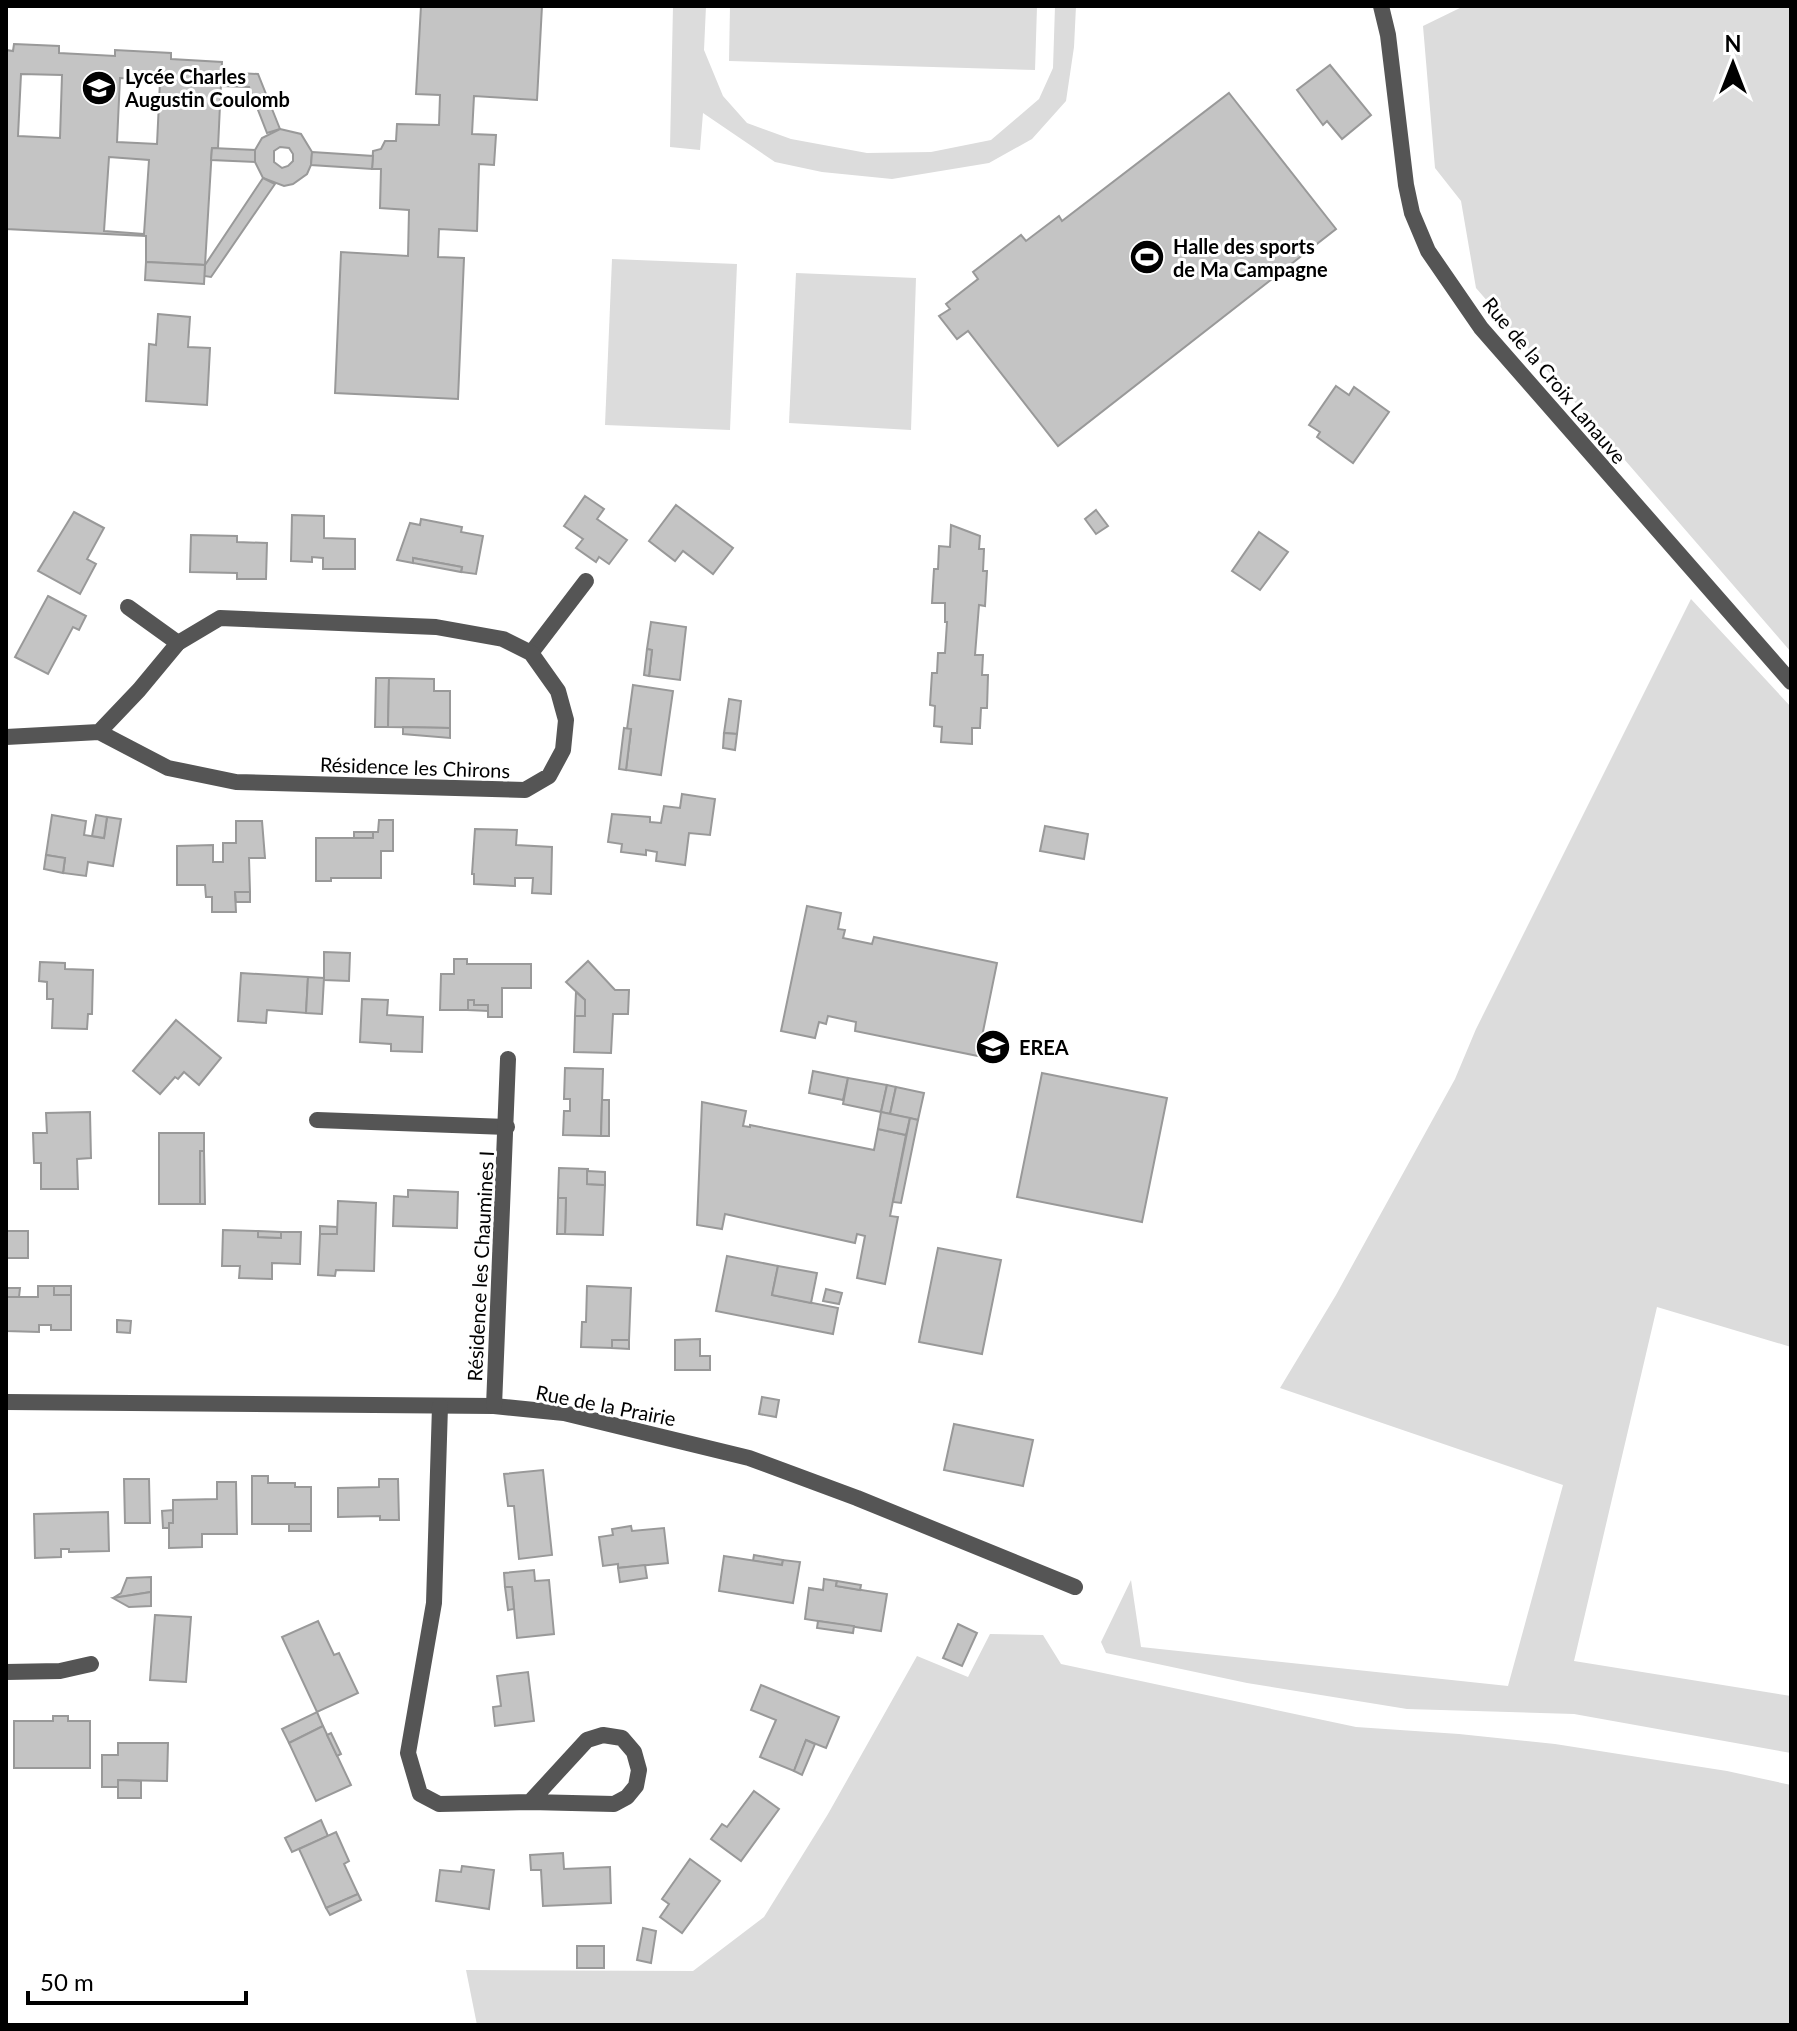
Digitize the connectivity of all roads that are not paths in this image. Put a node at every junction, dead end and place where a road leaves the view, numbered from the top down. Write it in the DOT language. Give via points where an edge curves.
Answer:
graph roads {
  1 [pos="1381,6"];
  2 [pos="586,581"];
  3 [pos="128,607"];
  4 [pos="178,643"];
  5 [pos="531,653"];
  6 [pos="1791,682"];
  7 [pos="99,732"];
  8 [pos="6,737"];
  9 [pos="508,1059"];
  10 [pos="317,1120"];
  11 [pos="507,1127"];
  12 [pos="6,1402"];
  13 [pos="440,1406"];
  14 [pos="494,1406"];
  15 [pos="1075,1587"];
  16 [pos="91,1664"];
  17 [pos="6,1672"];
  18 [pos="530,1802"];
  1 -- 6 [label="street, Rue de la Croix Lanauve" via="1412,213 1428,251 1481,328"];
  2 -- 5 [label="street"];
  3 -- 4 [label="street"];
  4 -- 5 [label="street" via="220,618 436,627 503,639"];
  4 -- 7 [label="street"];
  5 -- 7 [label="street, Résidence les Chirons" via="558,691 566,720 563,750 549,776 525,790 236,782 168,768"];
  7 -- 8 [label="street"];
  9 -- 11 [label="street, Résidence les Chaumines I"];
  10 -- 11 [label="street, Résidence les Chaumines I"];
  11 -- 14 [label="street, Résidence les Chaumines I"];
  12 -- 13 [label="street, Rue de la Prairie"];
  13 -- 14 [label="street, Rue de la Prairie"];
  13 -- 18 [label="street" via="434,1603 408,1753 413,1777 420,1794 439,1804"];
  14 -- 15 [label="street, Rue de la Prairie" via="564,1413 749,1458"];
  16 -- 17 [label="street" via="60,1671"];
  18 -- 18 [label="street" via="587,1740 603,1735 622,1738 634,1752 636,1786 614,1804"];
}
